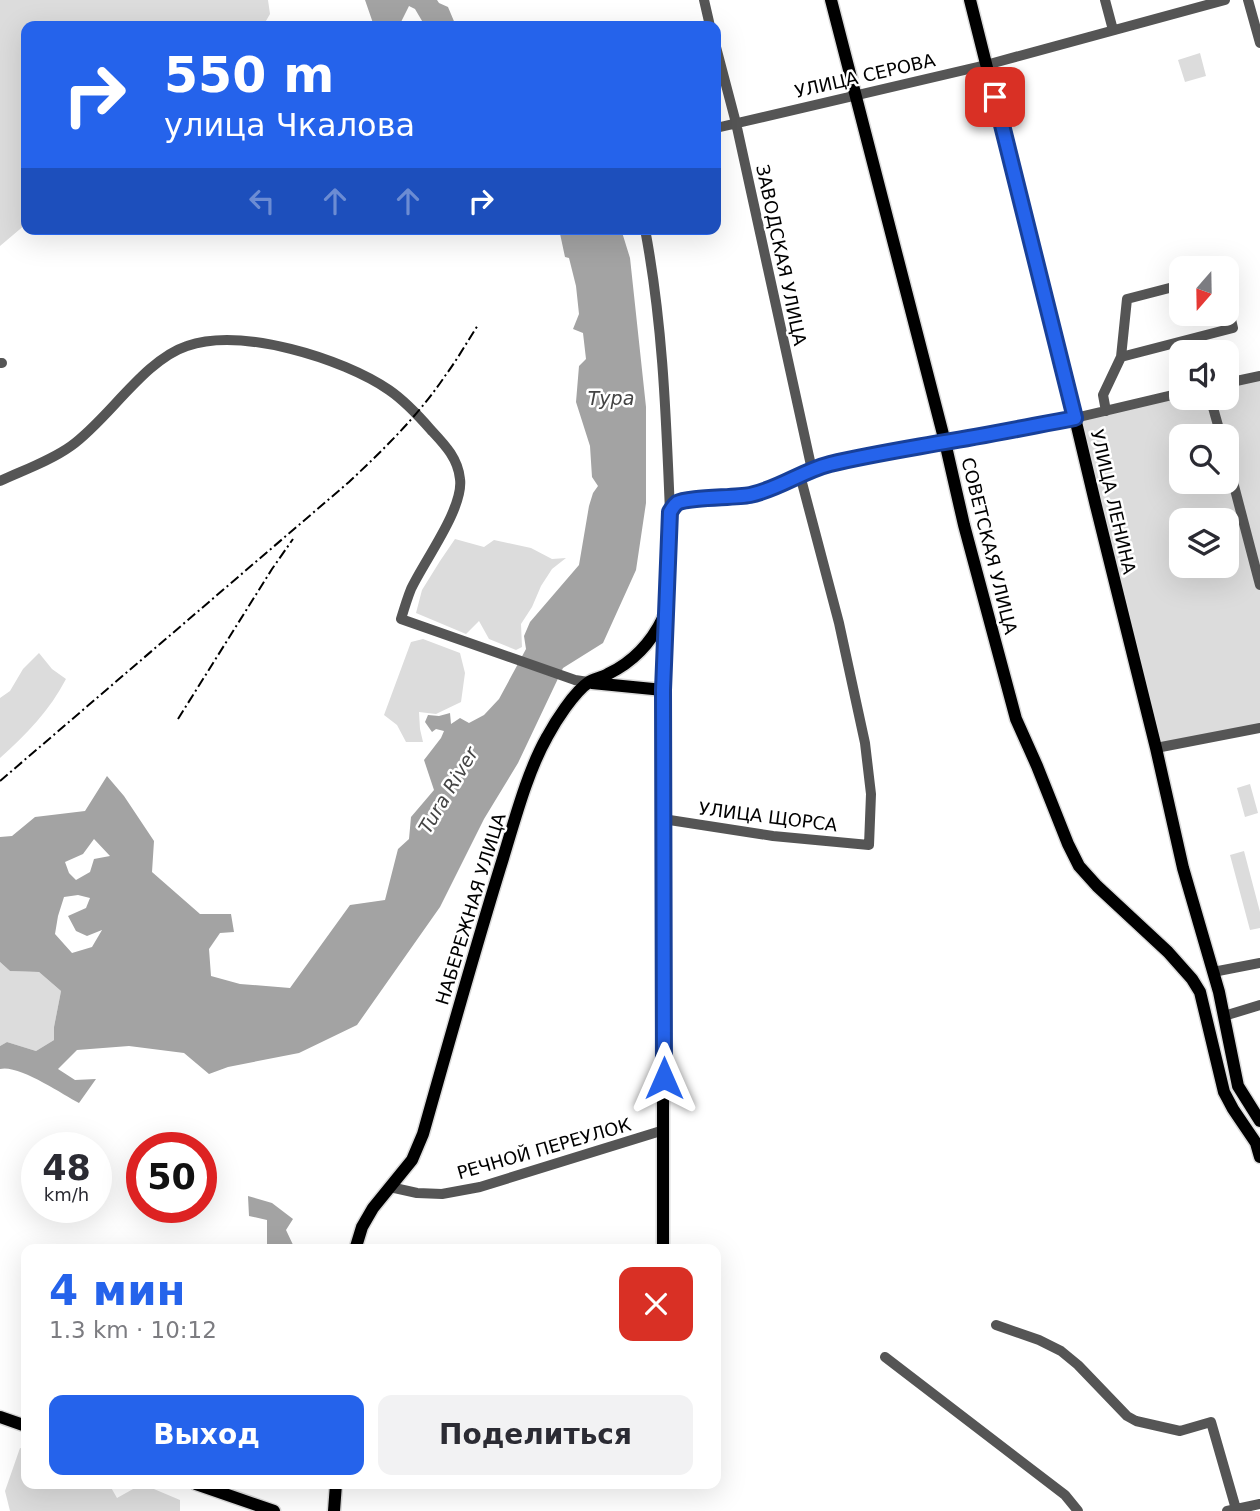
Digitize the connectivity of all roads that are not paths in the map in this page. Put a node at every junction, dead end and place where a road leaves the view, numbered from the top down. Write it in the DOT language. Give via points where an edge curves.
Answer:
graph roads {
  1 [pos="704,0"];
  2 [pos="831,0"];
  3 [pos="970,0"];
  4 [pos="1105,0"];
  5 [pos="1225,0"];
  6 [pos="1248,0"];
  7 [pos="709,21"];
  8 [pos="1113,30"];
  9 [pos="1260,43"];
  10 [pos="986,65"];
  11 [pos="721,66"];
  12 [pos="856,95"];
  13 [pos="736,123"];
  14 [pos="721,127"];
  15 [pos="646,235"];
  16 [pos="1169,288"];
  17 [pos="1233,326"];
  18 [pos="1121,357"];
  19 [pos="1260,376"];
  20 [pos="1239,380"];
  21 [pos="1169,396"];
  22 [pos="1106,411"];
  23 [pos="1075,418"];
  24 [pos="945,442"];
  25 [pos="806,472"];
  26 [pos="0,481"];
  27 [pos="1236,494"];
  28 [pos="670,512"];
  29 [pos="1260,585"];
  30 [pos="666,611"];
  31 [pos="582,681"];
  32 [pos="663,690"];
  33 [pos="1260,728"];
  34 [pos="1156,748"];
  35 [pos="663,819"];
  36 [pos="869,845"];
  37 [pos="1207,951"];
  38 [pos="1177,961"];
  39 [pos="1260,962"];
  40 [pos="1213,972"];
  41 [pos="1192,979"];
  42 [pos="1260,1006"];
  43 [pos="1224,1016"];
  44 [pos="1208,1020"];
  45 [pos="1239,1087"];
  46 [pos="1225,1093"];
  47 [pos="1260,1121"];
  48 [pos="664,1130"];
  49 [pos="1256,1137"];
  50 [pos="1260,1157"];
  51 [pos="390,1187"];
  52 [pos="357,1244"];
  53 [pos="663,1244"];
  54 [pos="996,1325"];
  55 [pos="885,1357"];
  56 [pos="0,1417"];
  57 [pos="21,1424"];
  58 [pos="211,1489"];
  59 [pos="335,1489"];
  60 [pos="335,1489"];
  61 [pos="1260,1504"];
  62 [pos="1231,1510"];
  63 [pos="274,1511"];
  64 [pos="324,1511"];
  65 [pos="334,1511"];
  66 [pos="1078,1511"];
  1 -- 7 [label="street"];
  2 -- 12 [label="main road, СОВЕТСКАЯ УЛИЦА"];
  3 -- 10 [label="main road, УЛИЦА ЛЕНИНА"];
  4 -- 8 [label="street"];
  5 -- 8 [label="street, УЛИЦА СЕРОВА"];
  6 -- 9 [label="street"];
  8 -- 10 [label="street, УЛИЦА СЕРОВА"];
  10 -- 12 [label="street, УЛИЦА СЕРОВА"];
  10 -- 23 [label="main road, УЛИЦА ЛЕНИНА"];
  11 -- 13 [label="street, ЗАВОДСКАЯ УЛИЦА"];
  12 -- 13 [label="street, УЛИЦА СЕРОВА"];
  12 -- 24 [label="main road, СОВЕТСКАЯ УЛИЦА"];
  13 -- 14 [label="street, УЛИЦА СЕРОВА"];
  13 -- 25 [label="street, ЗАВОДСКАЯ УЛИЦА"];
  15 -- 28 [label="street" via="660,332"];
  16 -- 18 [label="street" via="1127,299"];
  17 -- 18 [label="street"];
  18 -- 22 [label="street" via="1102,395"];
  19 -- 20 [label="street"];
  21 -- 22 [label="street"];
  22 -- 23 [label="street"];
  23 -- 24 [label="main road"];
  23 -- 34 [label="main road, УЛИЦА ЛЕНИНА"];
  24 -- 25 [label="main road"];
  24 -- 38 [label="main road, СОВЕТСКАЯ УЛИЦА" via="1016,719 1068,844 1097,886"];
  25 -- 28 [label="main road" via="751,495 686,500"];
  25 -- 36 [label="street, ЗАВОДСКАЯ УЛИЦА" via="865,743 871,794"];
  26 -- 31 [label="street" via="71,446 155,365 185,346 221,339 307,353 388,390 449,449 457,466 460,489 453,512 411,589 401,619"];
  27 -- 29 [label="street"];
  28 -- 30 [label="main road"];
  30 -- 31 [label="main road, НАБЕРЕЖНАЯ УЛИЦА" via="654,635 630,661 609,674"];
  30 -- 32 [label="main road"];
  31 -- 32 [label="main road"];
  31 -- 51 [label="main road, НАБЕРЕЖНАЯ УЛИЦА" via="535,763 423,1134 412,1160"];
  32 -- 35 [label="main road"];
  33 -- 34 [label="street"];
  34 -- 37 [label="main road, УЛИЦА ЛЕНИНА"];
  35 -- 36 [label="street, УЛИЦА ЩОРСА"];
  35 -- 48 [label="main road"];
  37 -- 38 [label="main road" via="1200,966 1186,967"];
  37 -- 40 [label="main road, УЛИЦА ЛЕНИНА"];
  38 -- 41 [label="main road, СОВЕТСКАЯ УЛИЦА"];
  39 -- 40 [label="street"];
  40 -- 41 [label="main road"];
  40 -- 43 [label="main road, УЛИЦА ЛЕНИНА"];
  41 -- 44 [label="main road, СОВЕТСКАЯ УЛИЦА"];
  42 -- 43 [label="street"];
  43 -- 44 [label="main road"];
  43 -- 45 [label="main road, УЛИЦА ЛЕНИНА"];
  44 -- 46 [label="main road, СОВЕТСКАЯ УЛИЦА"];
  45 -- 46 [label="main road"];
  45 -- 47 [label="main road, УЛИЦА ЛЕНИНА"];
  46 -- 49 [label="main road, СОВЕТСКАЯ УЛИЦА"];
  48 -- 51 [label="street, РЕЧНОЙ ПЕРЕУЛОК" via="480,1187 442,1194"];
  48 -- 53 [label="main road"];
  49 -- 50 [label="main road, СОВЕТСКАЯ УЛИЦА"];
  51 -- 52 [label="main road, НАБЕРЕЖНАЯ УЛИЦА" via="373,1208"];
  54 -- 62 [label="street" via="1062,1351 1136,1421 1180,1431 1211,1422"];
  55 -- 66 [label="street" via="1065,1495"];
  56 -- 57 [label="main road"];
  58 -- 63 [label="main road"];
  59 -- 64 [label="main road"];
  60 -- 65 [label="main road"];
  61 -- 62 [label="street"];
}
